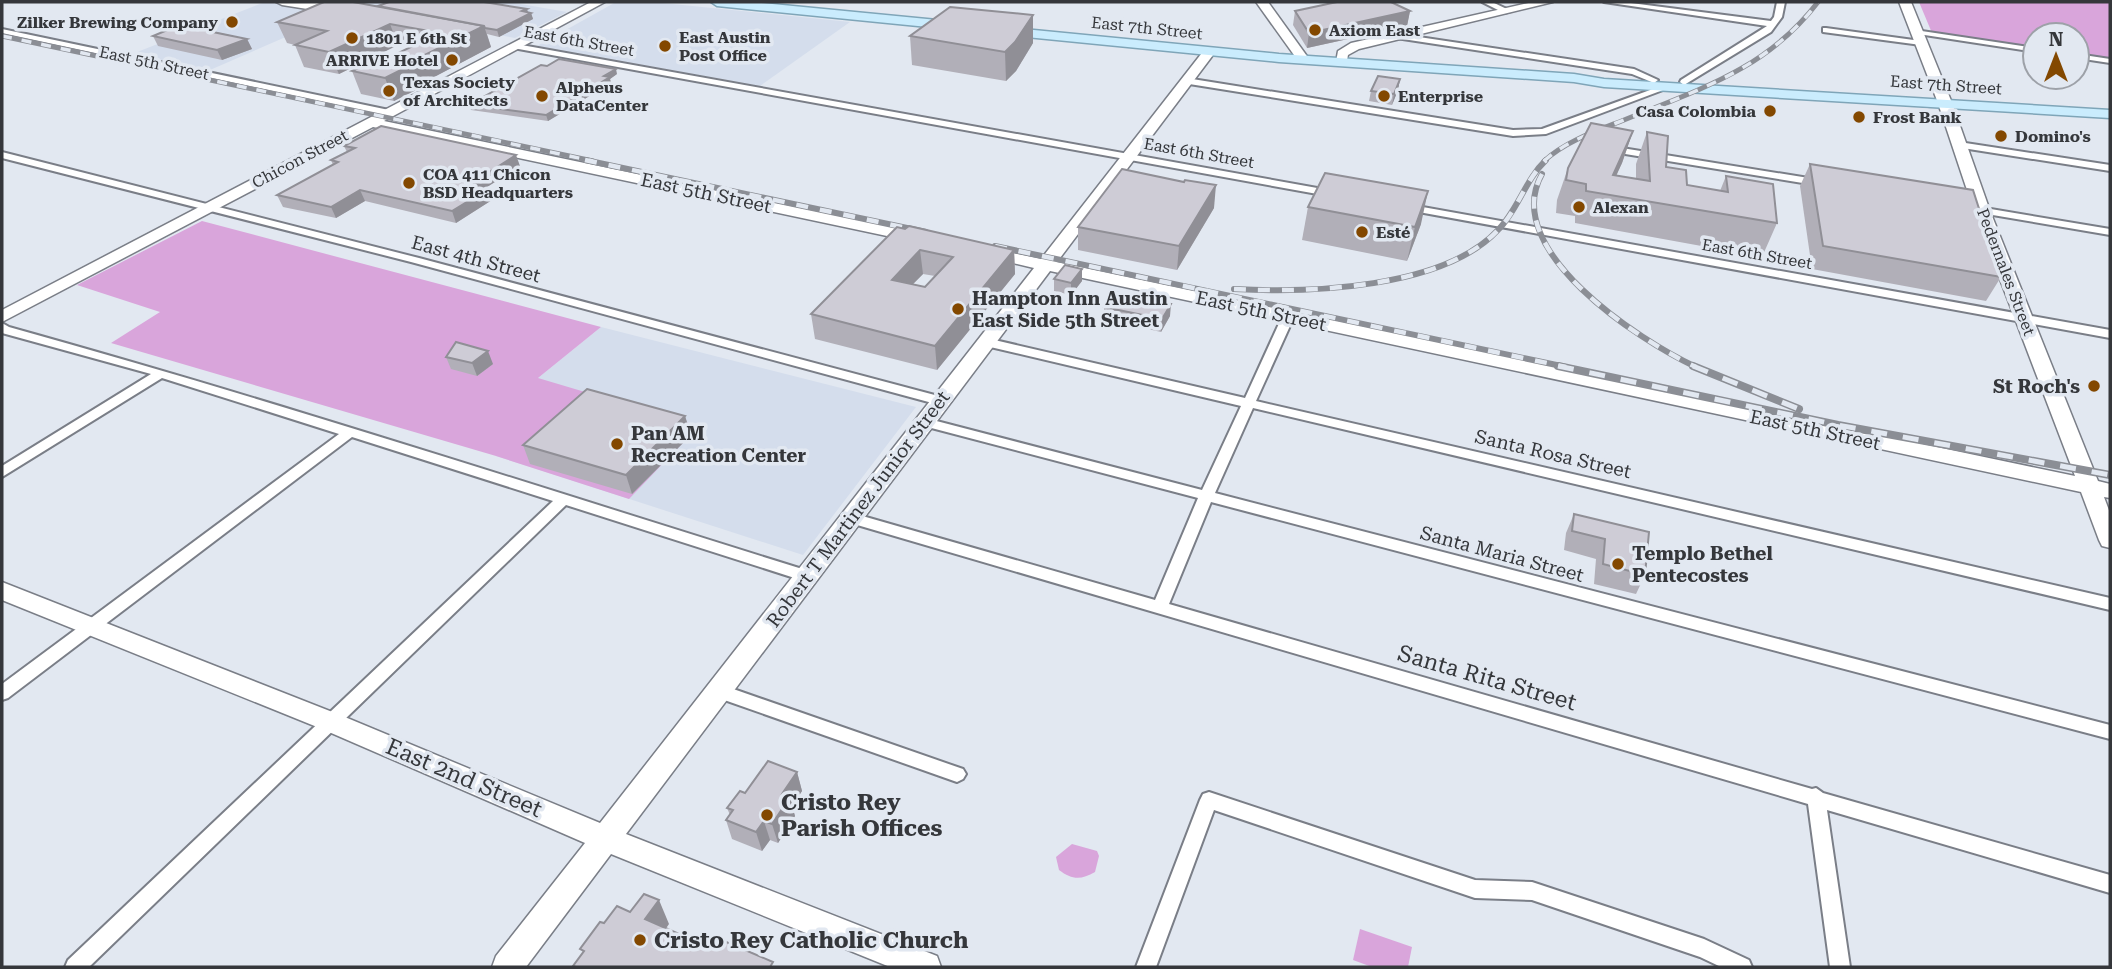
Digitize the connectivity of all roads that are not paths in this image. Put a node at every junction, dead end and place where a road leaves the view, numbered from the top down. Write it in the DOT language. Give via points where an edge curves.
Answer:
graph roads {
  1 [pos="282,2"];
  2 [pos="599,2"];
  3 [pos="717,2"];
  4 [pos="1262,2"];
  5 [pos="1486,2"];
  6 [pos="1547,2"];
  7 [pos="1608,2"];
  8 [pos="1781,2"];
  9 [pos="1905,2"];
  10 [pos="1507,11"];
  11 [pos="354,14"];
  12 [pos="1773,24"];
  13 [pos="968,27"];
  14 [pos="993,30"];
  15 [pos="1826,30"];
  16 [pos="2,31"];
  17 [pos="1399,36"];
  18 [pos="1919,38"];
  19 [pos="493,40"];
  20 [pos="516,46"];
  21 [pos="1293,47"];
  22 [pos="2021,49"];
  23 [pos="1209,52"];
  24 [pos="1279,58"];
  25 [pos="2091,58"];
  26 [pos="1303,59"];
  27 [pos="2110,61"];
  28 [pos="1342,62"];
  29 [pos="1186,81"];
  30 [pos="1684,82"];
  31 [pos="1661,84"];
  32 [pos="1780,92"];
  33 [pos="1945,103"];
  34 [pos="389,113"];
  35 [pos="2110,114"];
  36 [pos="370,122"];
  37 [pos="1959,145"];
  38 [pos="1622,151"];
  39 [pos="2,155"];
  40 [pos="1130,157"];
  41 [pos="2110,168"];
  42 [pos="1839,186"];
  43 [pos="1340,195"];
  44 [pos="1394,205"];
  45 [pos="1961,206"];
  46 [pos="208,207"];
  47 [pos="1982,211"];
  48 [pos="2110,232"];
  49 [pos="941,243"];
  50 [pos="967,248"];
  51 [pos="1046,265"];
  52 [pos="2,317"];
  53 [pos="1288,317"];
  54 [pos="2024,318"];
  55 [pos="2,327"];
  56 [pos="2110,334"];
  57 [pos="986,342"];
  58 [pos="161,373"];
  59 [pos="940,401"];
  60 [pos="1248,404"];
  61 [pos="925,422"];
  62 [pos="350,432"];
  63 [pos="2,472"];
  64 [pos="2100,489"];
  65 [pos="1206,497"];
  66 [pos="562,501"];
  67 [pos="852,518"];
  68 [pos="2110,540"];
  69 [pos="807,576"];
  70 [pos="2,591"];
  71 [pos="2110,604"];
  72 [pos="1160,608"];
  73 [pos="90,627"];
  74 [pos="719,691"];
  75 [pos="2,693"];
  76 [pos="331,722"];
  77 [pos="2110,732"];
  78 [pos="957,774"];
  79 [pos="1816,796"];
  80 [pos="606,839"];
  81 [pos="2110,884"];
  82 [pos="75,967"];
  83 [pos="507,967"];
  84 [pos="926,967"];
  85 [pos="1146,967"];
  86 [pos="1742,967"];
  87 [pos="1840,967"];
  1 -- 11 [label="street"];
  2 -- 20 [label="street, Chicon Street"];
  3 -- 13 [label="main road"];
  4 -- 21 [label="street"];
  5 -- 10 [label="street"];
  6 -- 10 [label="street"];
  7 -- 12 [label="street"];
  8 -- 12 [label="street"];
  9 -- 18 [label="street, Pedernales Street"];
  10 -- 17 [label="street"];
  12 -- 30 [label="street"];
  14 -- 23 [label="main road, East 7th Street"];
  15 -- 18 [label="street"];
  16 -- 34 [label="street, East 5th Street"];
  17 -- 28 [label="street" via="1347,50"];
  17 -- 31 [label="street" via="1634,72"];
  18 -- 22 [label="street"];
  18 -- 33 [label="street, Pedernales Street"];
  19 -- 20 [label="street, East 6th Street"];
  20 -- 34 [label="street, Chicon Street"];
  20 -- 40 [label="street, East 6th Street"];
  21 -- 24 [label="street"];
  21 -- 26 [label="street"];
  23 -- 24 [label="main road, East 7th Street"];
  23 -- 29 [label="street, Robert T Martinez Junior Street"];
  24 -- 26 [label="main road, East 7th Street"];
  25 -- 27 [label="street"];
  26 -- 28 [label="main road, East 7th Street"];
  28 -- 31 [label="main road, East 7th Street"];
  29 -- 31 [label="street" via="1531,134 1554,129"];
  29 -- 40 [label="street, Robert T Martinez Junior Street"];
  30 -- 31 [label="main road, East 7th Street"];
  30 -- 32 [label="main road, East 7th Street"];
  31 -- 32 [label="main road, East 7th Street"];
  32 -- 33 [label="main road, East 7th Street"];
  33 -- 35 [label="main road, East 7th Street"];
  33 -- 37 [label="street, Pedernales Street"];
  34 -- 36 [label="street, Chicon Street"];
  36 -- 46 [label="street, Chicon Street"];
  36 -- 49 [label="street, East 5th Street"];
  37 -- 41 [label="street"];
  37 -- 47 [label="street, Pedernales Street"];
  38 -- 42 [label="street"];
  39 -- 46 [label="street, East 4th Street"];
  40 -- 43 [label="street, East 6th Street"];
  40 -- 51 [label="street, Robert T Martinez Junior Street"];
  44 -- 54 [label="street, East 6th Street"];
  45 -- 47 [label="street"];
  46 -- 52 [label="street, Chicon Street"];
  46 -- 59 [label="street, East 4th Street"];
  47 -- 48 [label="street"];
  47 -- 54 [label="street, Pedernales Street"];
  50 -- 51 [label="street, East 5th Street"];
  51 -- 53 [label="street, East 5th Street"];
  51 -- 57 [label="street, Robert T Martinez Junior Street"];
  53 -- 60 [label="street"];
  53 -- 64 [label="street, East 5th Street"];
  54 -- 56 [label="street, East 6th Street"];
  54 -- 64 [label="street, Pedernales Street"];
  55 -- 58 [label="street"];
  57 -- 59 [label="street, Robert T Martinez Junior Street"];
  57 -- 60 [label="street, Santa Rosa Street"];
  58 -- 62 [label="street"];
  58 -- 63 [label="street"];
  59 -- 61 [label="street, Robert T Martinez Junior Street"];
  60 -- 65 [label="street"];
  60 -- 71 [label="street, Santa Rosa Street"];
  61 -- 65 [label="street, Santa Maria Street"];
  61 -- 67 [label="street, Robert T Martinez Junior Street"];
  62 -- 66 [label="street"];
  62 -- 73 [label="street"];
  64 -- 68 [label="street, Pedernales Street"];
  65 -- 72 [label="street"];
  65 -- 77 [label="street, Santa Maria Street"];
  66 -- 69 [label="street"];
  66 -- 76 [label="street"];
  67 -- 69 [label="street, Robert T Martinez Junior Street"];
  67 -- 72 [label="street, Santa Rita Street"];
  69 -- 74 [label="street, Robert T Martinez Junior Street"];
  70 -- 73 [label="street, East 2nd Street"];
  72 -- 79 [label="street, Santa Rita Street"];
  73 -- 75 [label="street"];
  73 -- 76 [label="street, East 2nd Street"];
  74 -- 78 [label="street"];
  74 -- 80 [label="street, Robert T Martinez Junior Street"];
  76 -- 80 [label="street, East 2nd Street"];
  76 -- 82 [label="street"];
  79 -- 81 [label="street, Santa Rita Street"];
  79 -- 87 [label="street"];
  80 -- 83 [label="street, Robert T Martinez Junior Street"];
  80 -- 84 [label="street, East 2nd Street"];
  85 -- 86 [label="street" via="1209,800 1475,889 1532,891 1704,949"];
}
